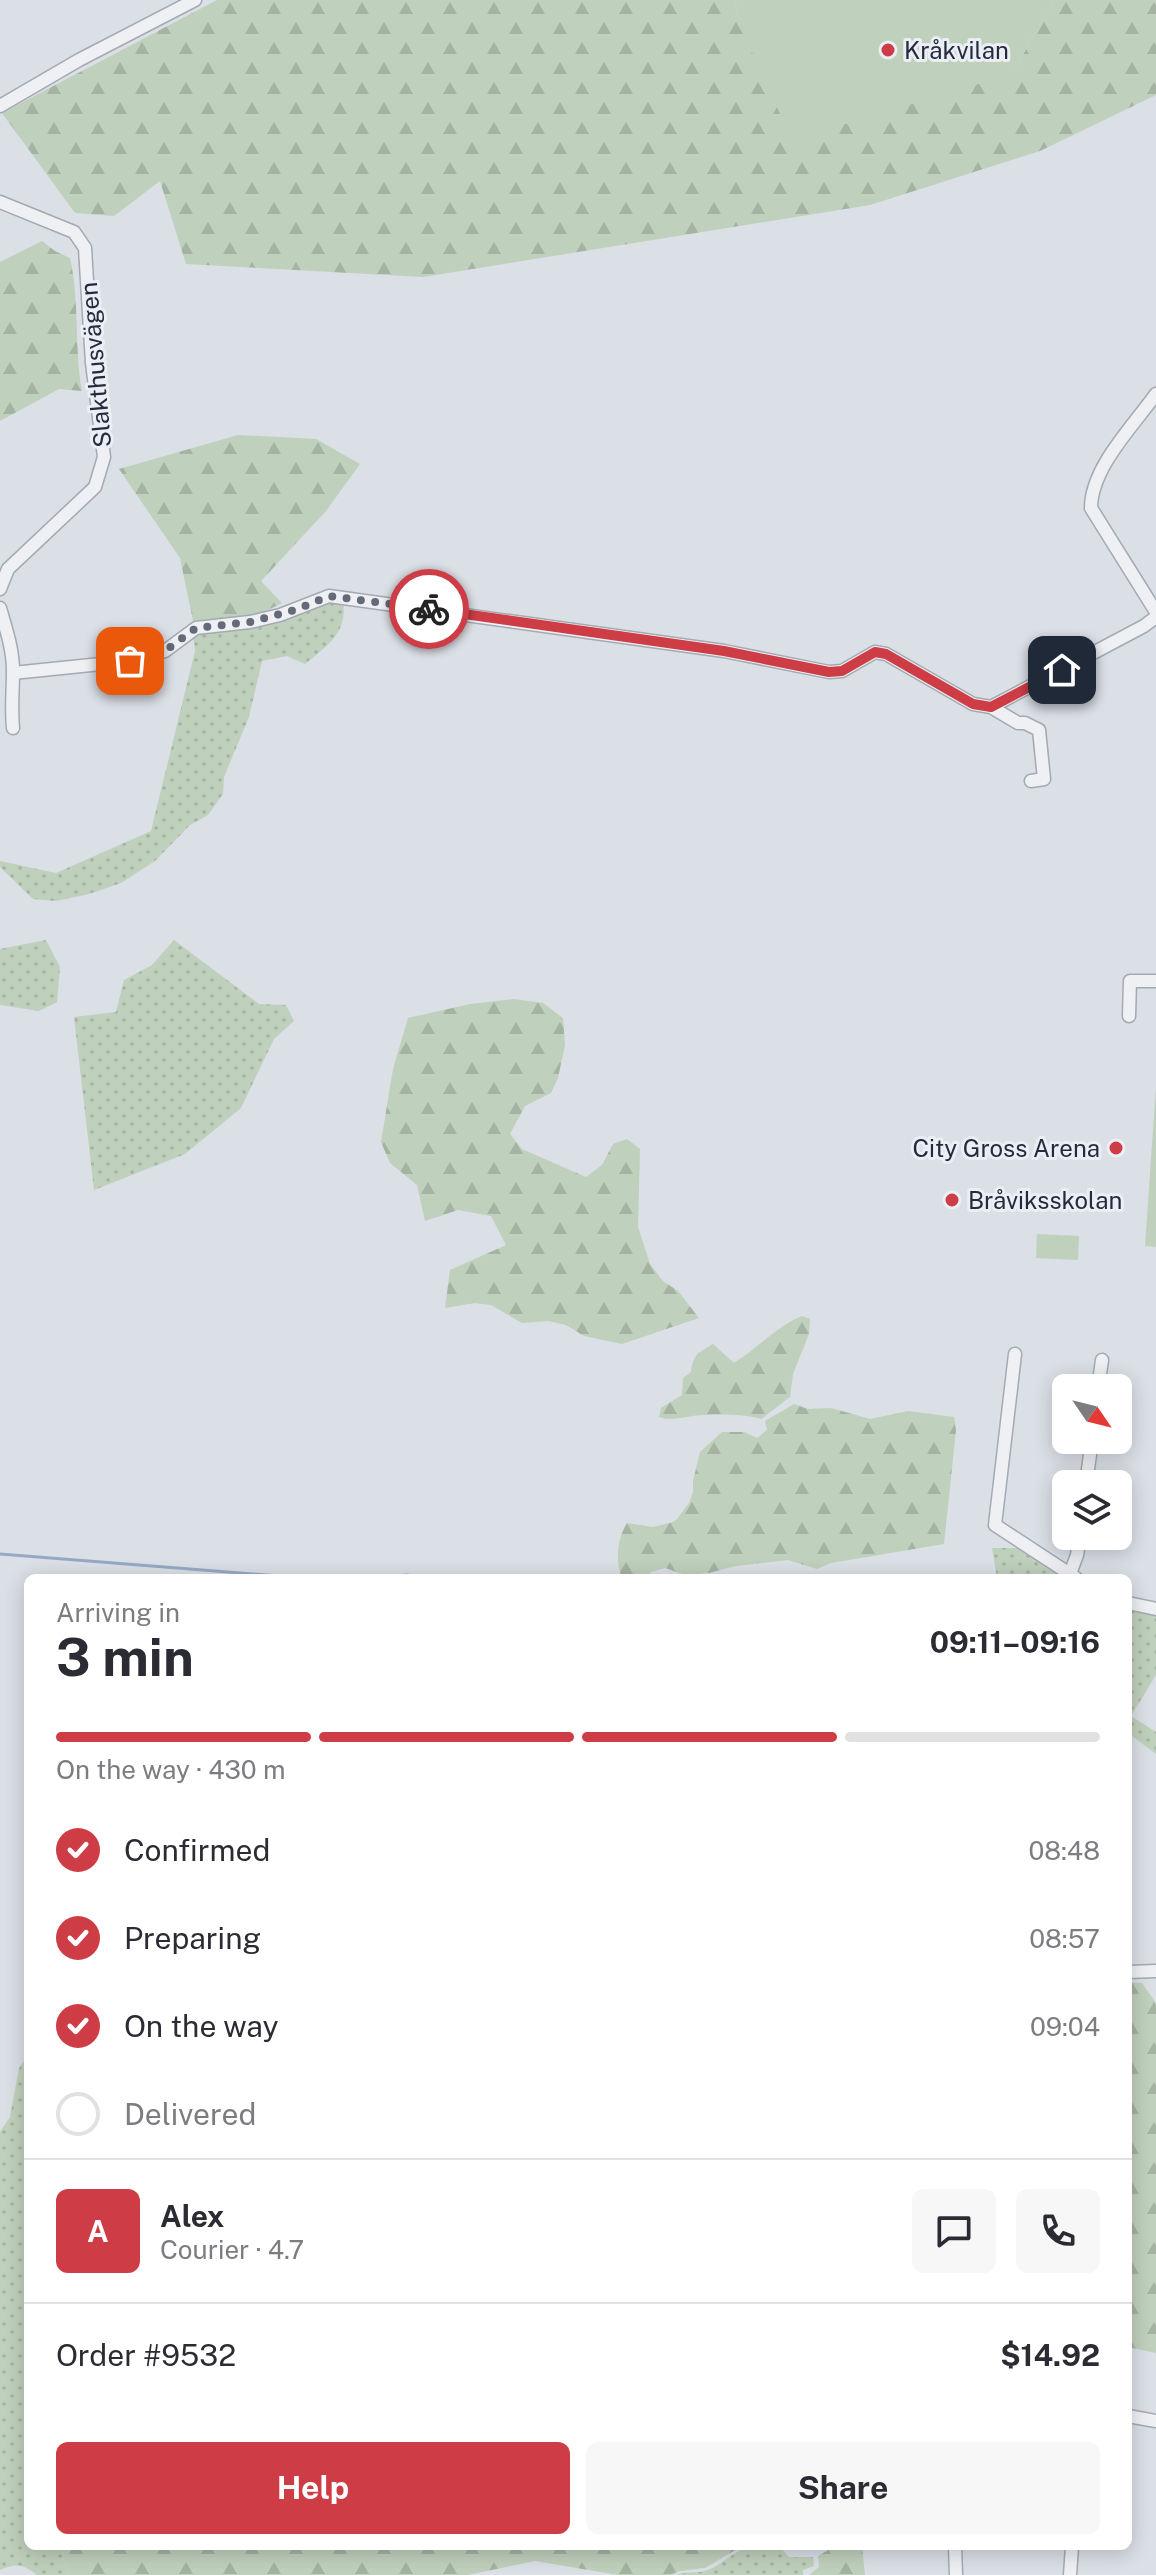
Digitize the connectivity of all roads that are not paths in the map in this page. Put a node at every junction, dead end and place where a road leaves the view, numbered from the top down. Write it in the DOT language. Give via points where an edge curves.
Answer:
graph roads {
  1 [pos="195,0"];
  2 [pos="0,106"];
  3 [pos="0,202"];
  4 [pos="1156,394"];
  5 [pos="0,589"];
  6 [pos="0,608"];
  7 [pos="1156,614"];
  8 [pos="13,673"];
  9 [pos="991,707"];
  10 [pos="5,711"];
  11 [pos="13,728"];
  12 [pos="1031,781"];
  13 [pos="1156,981"];
  14 [pos="1129,1016"];
  15 [pos="1015,1354"];
  16 [pos="1102,1360"];
  17 [pos="1100,1374"];
  18 [pos="1078,1550"];
  19 [pos="1070,1574"];
  20 [pos="1073,1574"];
  21 [pos="1132,1604"];
  22 [pos="1156,1609"];
  23 [pos="1132,1968"];
  24 [pos="1156,1971"];
  25 [pos="1132,2417"];
  26 [pos="1156,2421"];
  27 [pos="955,2550"];
  28 [pos="1072,2550"];
  29 [pos="956,2575"];
  30 [pos="1070,2575"];
  1 -- 2 [label="street"];
  3 -- 5 [label="street, Slakthusvägen" via="74,232 85,248 104,457 95,487 8,569"];
  4 -- 7 [label="street" via="1100,471 1091,508"];
  6 -- 8 [label="street"];
  7 -- 9 [label="street" via="1144,626"];
  8 -- 9 [label="street" via="130,661 165,651 196,628 250,622 329,596 724,651 829,672 842,671 875,652 973,704"];
  8 -- 10 [label="street"];
  9 -- 12 [label="street" via="1039,730 1044,779"];
  10 -- 11 [label="street"];
  13 -- 14 [label="street" via="1130,981"];
  15 -- 19 [label="street" via="995,1525"];
  16 -- 17 [label="street"];
  18 -- 20 [label="street"];
  21 -- 22 [label="street"];
  23 -- 24 [label="street"];
  25 -- 26 [label="street"];
  27 -- 29 [label="street"];
  28 -- 30 [label="street"];
}
